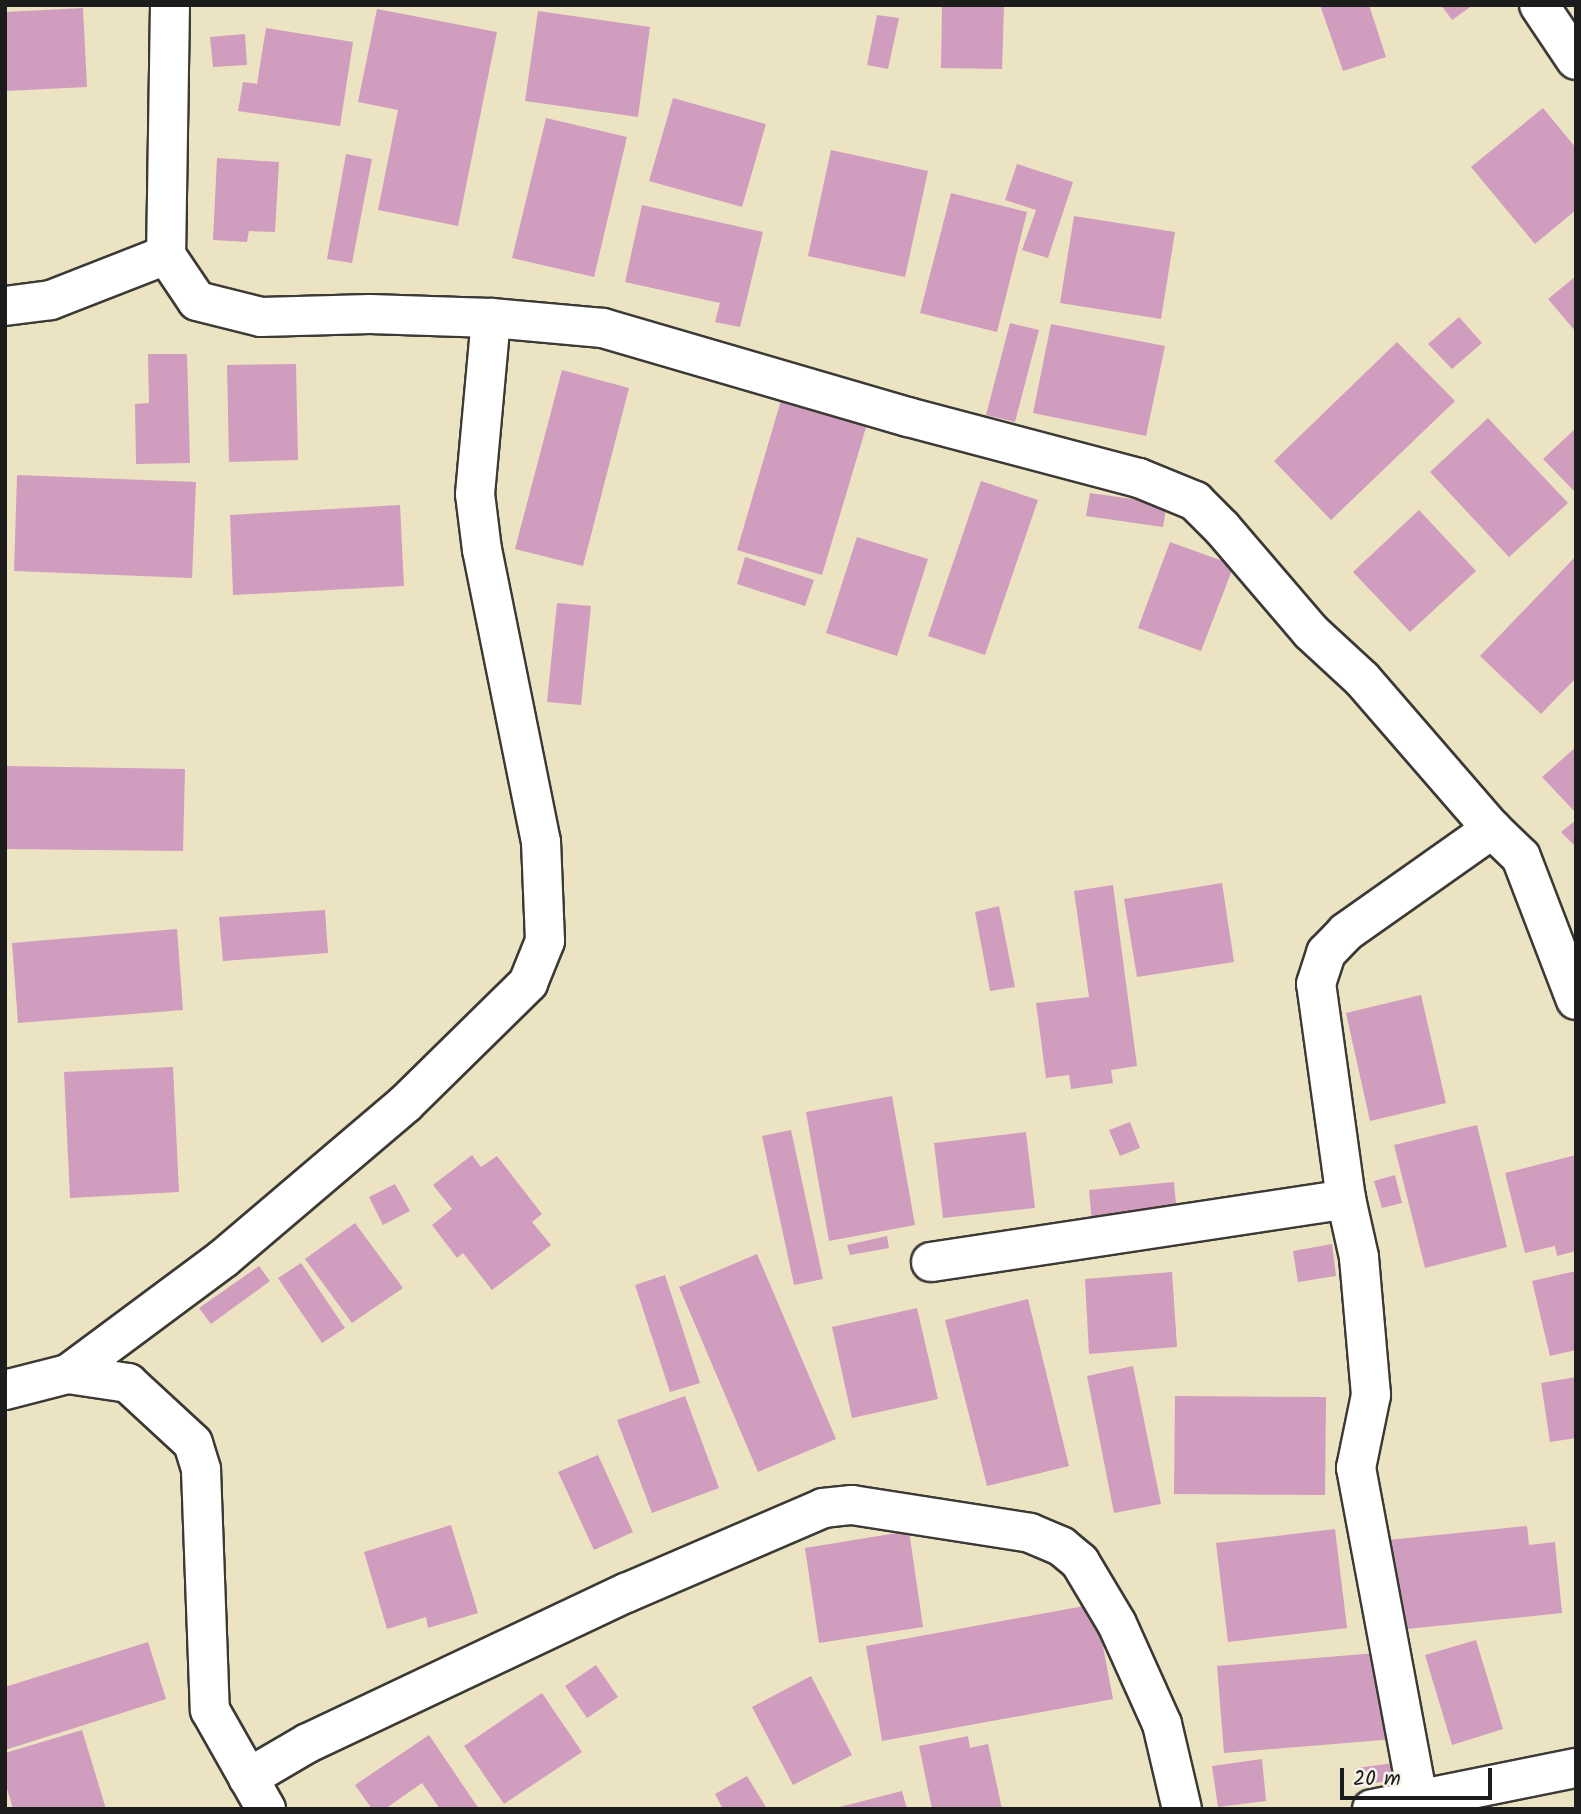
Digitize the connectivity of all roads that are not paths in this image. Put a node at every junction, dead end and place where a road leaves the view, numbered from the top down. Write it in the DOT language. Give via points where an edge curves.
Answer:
graph roads {
  1 [pos="170,5"];
  2 [pos="1539,5"];
  3 [pos="1576,60"];
  4 [pos="166,255"];
  5 [pos="5,306"];
  6 [pos="491,318"];
  7 [pos="1492,829"];
  8 [pos="1576,1000"];
  9 [pos="1346,1199"];
  10 [pos="931,1262"];
  11 [pos="68,1374"];
  12 [pos="5,1390"];
  13 [pos="1576,1768"];
  14 [pos="257,1794"];
  15 [pos="1418,1799"];
  16 [pos="1182,1809"];
  17 [pos="1372,1809"];
  1 -- 4 [label="street"];
  2 -- 3 [label="street"];
  4 -- 5 [label="street" via="51,300"];
  4 -- 6 [label="street" via="197,300 261,317"];
  6 -- 7 [label="street" via="603,328 1139,478 1195,501 1311,632 1362,679"];
  6 -- 11 [label="street" via="475,495 541,842 545,941 528,984 405,1104 224,1258"];
  7 -- 8 [label="street" via="1521,857"];
  7 -- 9 [label="street" via="1346,932 1326,953 1317,984"];
  9 -- 10 [label="street"];
  9 -- 15 [label="street" via="1360,1257 1371,1395 1356,1468"];
  11 -- 12 [label="street"];
  11 -- 14 [label="street" via="128,1383 193,1443 201,1470 211,1710"];
  13 -- 15 [label="street"];
  14 -- 16 [label="street" via="309,1743 626,1593 824,1508 852,1505 1030,1533 1061,1546 1080,1562 1117,1624 1162,1724"];
  15 -- 17 [label="street"];
}
